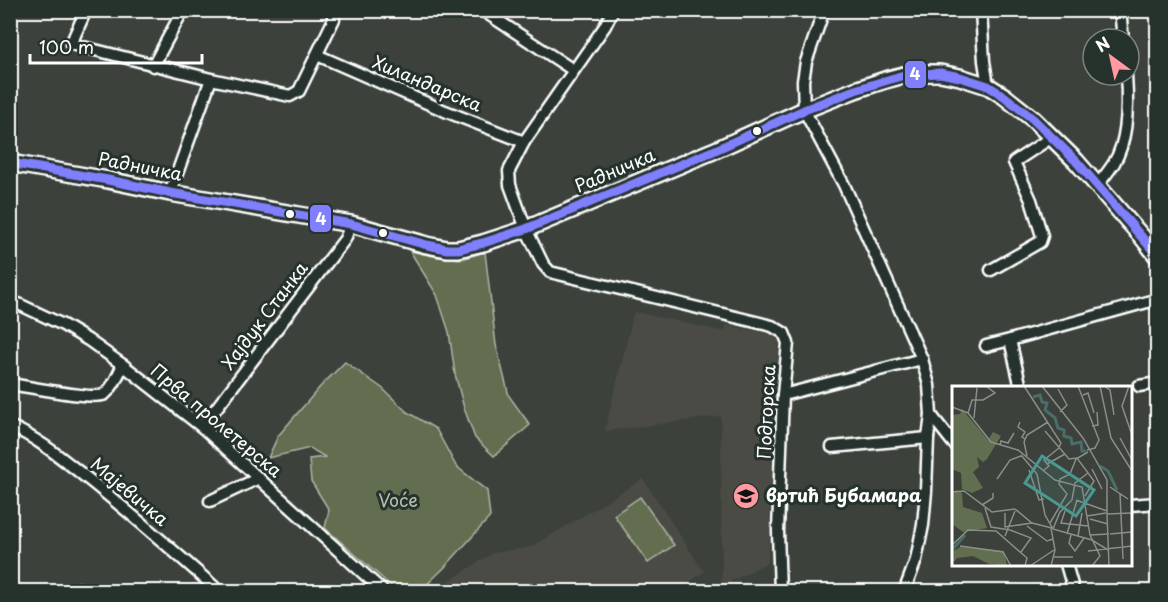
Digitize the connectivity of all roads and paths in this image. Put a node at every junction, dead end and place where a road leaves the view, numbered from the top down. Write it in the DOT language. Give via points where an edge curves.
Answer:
graph roads {
  1 [pos="86,10"];
  2 [pos="183,10"];
  3 [pos="330,10"];
  4 [pos="482,10"];
  5 [pos="613,10"];
  6 [pos="824,10"];
  7 [pos="981,10"];
  8 [pos="1120,10"];
  9 [pos="1122,27"];
  10 [pos="317,55"];
  11 [pos="153,66"];
  12 [pos="573,70"];
  13 [pos="211,79"];
  14 [pos="988,86"];
  15 [pos="1127,87"];
  16 [pos="804,110"];
  17 [pos="1052,137"];
  18 [pos="524,142"];
  19 [pos="10,163"];
  20 [pos="1097,186"];
  21 [pos="170,193"];
  22 [pos="351,224"];
  23 [pos="526,229"];
  24 [pos="1158,257"];
  25 [pos="991,270"];
  26 [pos="1158,299"];
  27 [pos="10,300"];
  28 [pos="1010,340"];
  29 [pos="986,346"];
  30 [pos="922,359"];
  31 [pos="123,364"];
  32 [pos="1158,382"];
  33 [pos="10,384"];
  34 [pos="1021,386"];
  35 [pos="1139,386"];
  36 [pos="783,395"];
  37 [pos="931,415"];
  38 [pos="10,426"];
  39 [pos="202,427"];
  40 [pos="928,438"];
  41 [pos="952,441"];
  42 [pos="832,447"];
  43 [pos="259,478"];
  44 [pos="210,501"];
  45 [pos="1158,503"];
  46 [pos="1132,505"];
  47 [pos="1067,566"];
  48 [pos="220,591"];
  49 [pos="384,591"];
  50 [pos="780,591"];
  51 [pos="904,591"];
  52 [pos="1074,591"];
  1 -- 11 [label="street" via="71,44"];
  2 -- 11 [label="street"];
  3 -- 10 [label="street" via="334,19"];
  4 -- 12 [label="street"];
  5 -- 12 [label="street"];
  6 -- 16 [label="street" via="806,62"];
  7 -- 14 [label="street"];
  8 -- 9 [label="street"];
  10 -- 13 [label="street" via="299,91 290,96"];
  10 -- 18 [label="street, Хиландарска"];
  11 -- 13 [label="street"];
  12 -- 18 [label="street"];
  13 -- 21 [label="street"];
  14 -- 16 [label="street, Радничка" via="948,74 913,74 870,84"];
  14 -- 17 [label="street, Радничка"];
  15 -- 20 [label="street" via="1120,148"];
  16 -- 23 [label="street, Радничка"];
  16 -- 30 [label="street" via="844,185"];
  17 -- 20 [label="street, Радничка"];
  17 -- 25 [label="street" via="1014,162 1042,239"];
  18 -- 23 [label="street" via="509,178"];
  19 -- 21 [label="street, Радничка"];
  20 -- 24 [label="street, Радничка"];
  21 -- 22 [label="street, Радничка"];
  22 -- 23 [label="street, Радничка" via="447,249 469,247"];
  22 -- 39 [label="street, Хајдук Станка" via="345,239"];
  23 -- 36 [label="street, Подгорска" via="550,272 772,326 784,333 788,343"];
  26 -- 28 [label="street"];
  27 -- 31 [label="street, Прва пролетерска" via="63,325"];
  28 -- 29 [label="street"];
  28 -- 34 [label="street"];
  30 -- 36 [label="street"];
  30 -- 37 [label="street"];
  31 -- 33 [label="street" via="112,386 101,396"];
  31 -- 39 [label="street, Прва пролетерска"];
  32 -- 35 [label="street"];
  36 -- 50 [label="street, Подгорска"];
  37 -- 40 [label="street"];
  37 -- 41 [label="street"];
  38 -- 48 [label="street, Мајевичка" via="56,454 100,488"];
  39 -- 43 [label="street, Прва пролетерска"];
  40 -- 42 [label="street"];
  40 -- 51 [label="street" via="923,525"];
  43 -- 44 [label="street"];
  43 -- 49 [label="street, Прва пролетерска"];
  45 -- 46 [label="street"];
  47 -- 52 [label="street"];
}
